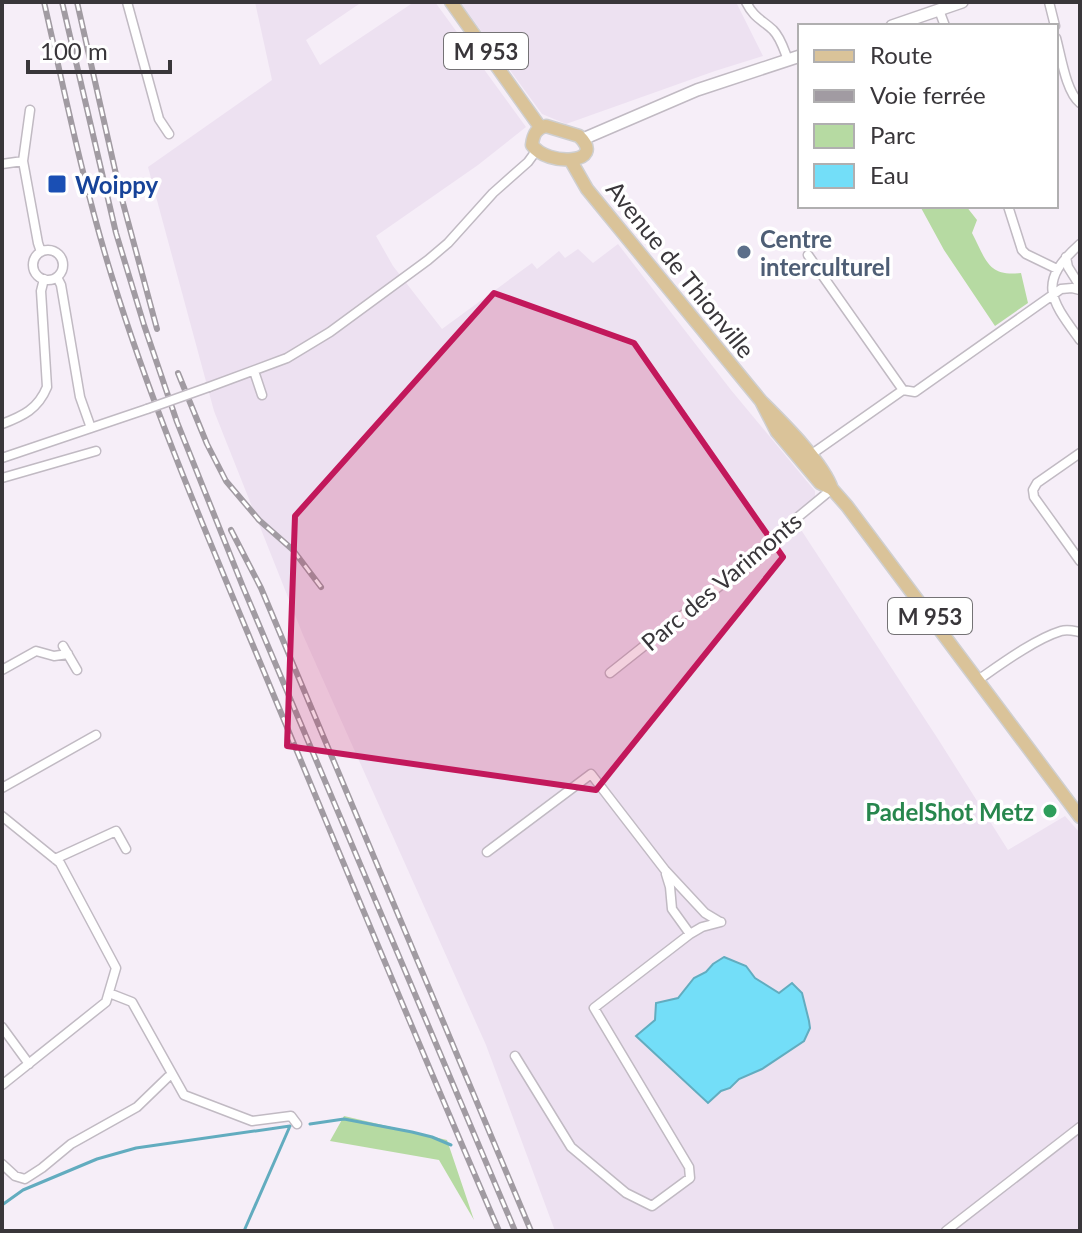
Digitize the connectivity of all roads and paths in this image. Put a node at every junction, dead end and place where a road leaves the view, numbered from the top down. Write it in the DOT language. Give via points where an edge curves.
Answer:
graph roads {
  1 [pos="127,2"];
  2 [pos="451,2"];
  3 [pos="746,2"];
  4 [pos="962,2"];
  5 [pos="1049,2"];
  6 [pos="939,10"];
  7 [pos="898,24"];
  8 [pos="944,24"];
  9 [pos="1054,24"];
  10 [pos="1058,45"];
  11 [pos="794,58"];
  12 [pos="1080,103"];
  13 [pos="30,110"];
  14 [pos="540,127"];
  15 [pos="169,134"];
  16 [pos="583,139"];
  17 [pos="536,151"];
  18 [pos="23,161"];
  19 [pos="571,161"];
  20 [pos="2,164"];
  21 [pos="1009,208"];
  22 [pos="1080,244"];
  23 [pos="41,252"];
  24 [pos="808,255"];
  25 [pos="1066,257"];
  26 [pos="1057,269"];
  27 [pos="57,277"];
  28 [pos="44,279"];
  29 [pos="1080,288"];
  30 [pos="1053,294"];
  31 [pos="1080,340"];
  32 [pos="254,371"];
  33 [pos="903,390"];
  34 [pos="262,395"];
  35 [pos="2,424"];
  36 [pos="91,428"];
  37 [pos="96,451"];
  38 [pos="1080,453"];
  39 [pos="2,458"];
  40 [pos="806,458"];
  41 [pos="2,478"];
  42 [pos="832,489"];
  43 [pos="1080,561"];
  44 [pos="1080,632"];
  45 [pos="2,670"];
  46 [pos="77,670"];
  47 [pos="610,673"];
  48 [pos="978,680"];
  49 [pos="96,735"];
  50 [pos="2,775"];
  51 [pos="5,786"];
  52 [pos="2,816"];
  53 [pos="1080,817"];
  54 [pos="126,849"];
  55 [pos="487,852"];
  56 [pos="55,859"];
  57 [pos="665,870"];
  58 [pos="690,934"];
  59 [pos="109,993"];
  60 [pos="2,1027"];
  61 [pos="515,1056"];
  62 [pos="29,1064"];
  63 [pos="172,1075"];
  64 [pos="2,1085"];
  65 [pos="297,1124"];
  66 [pos="1080,1127"];
  67 [pos="2,1164"];
  68 [pos="946,1231"];
  1 -- 15 [label="street" via="159,119"];
  2 -- 14 [label="main road, M 953"];
  3 -- 11 [label="street"];
  4 -- 6 [label="street"];
  5 -- 9 [label="street"];
  6 -- 7 [label="street"];
  6 -- 8 [label="street"];
  10 -- 12 [label="street" via="1069,86"];
  11 -- 16 [label="street" via="697,90"];
  13 -- 18 [label="street"];
  14 -- 16 [label="main road"];
  14 -- 17 [label="main road" via="533,135"];
  16 -- 19 [label="main road" via="584,153"];
  17 -- 19 [label="main road"];
  17 -- 32 [label="street" via="428,260 310,346"];
  18 -- 20 [label="street"];
  18 -- 23 [label="street"];
  19 -- 40 [label="main road, Avenue de Thionville / M 953" via="587,189 761,401 777,432"];
  21 -- 26 [label="street" via="1022,250"];
  22 -- 25 [label="street"];
  23 -- 27 [label="street" via="61,257 63,269"];
  23 -- 28 [label="street" via="34,265"];
  24 -- 33 [label="street"];
  25 -- 26 [label="street"];
  25 -- 29 [label="street"];
  26 -- 30 [label="street"];
  27 -- 28 [label="street"];
  27 -- 36 [label="street"];
  28 -- 35 [label="street" via="47,387 35,408"];
  29 -- 30 [label="street"];
  30 -- 31 [label="street" via="1055,306"];
  30 -- 33 [label="street" via="915,392"];
  32 -- 34 [label="street"];
  32 -- 36 [label="street, bridge"];
  33 -- 40 [label="street"];
  36 -- 39 [label="street"];
  37 -- 41 [label="street"];
  38 -- 43 [label="street" via="1033,490"];
  40 -- 42 [label="main road, Avenue de Thionville / M 953" via="820,483"];
  42 -- 47 [label="street, Parc des Varimonts"];
  42 -- 48 [label="main road, Avenue de Thionville / M 953"];
  44 -- 48 [label="street" via="1052,635"];
  45 -- 46 [label="street" via="36,651 54,656 66,650"];
  48 -- 53 [label="main road, Avenue de Thionville / M 953"];
  49 -- 51 [label="street"];
  50 -- 51 [label="street"];
  52 -- 56 [label="street"];
  54 -- 56 [label="street" via="116,831"];
  55 -- 57 [label="street" via="591,774"];
  56 -- 59 [label="street" via="116,968"];
  57 -- 58 [label="street" via="672,909"];
  57 -- 58 [label="street" via="705,913 721,922"];
  58 -- 61 [label="street" via="594,1008 689,1167 690,1178 652,1206 626,1193 571,1147"];
  59 -- 62 [label="street" via="106,1002"];
  59 -- 63 [label="street" via="132,1002"];
  60 -- 62 [label="street"];
  62 -- 64 [label="street"];
  63 -- 65 [label="street" via="184,1095 252,1121 291,1116"];
  63 -- 67 [label="street" via="137,1107 71,1144 25,1179"];
  66 -- 68 [label="street"];
}
